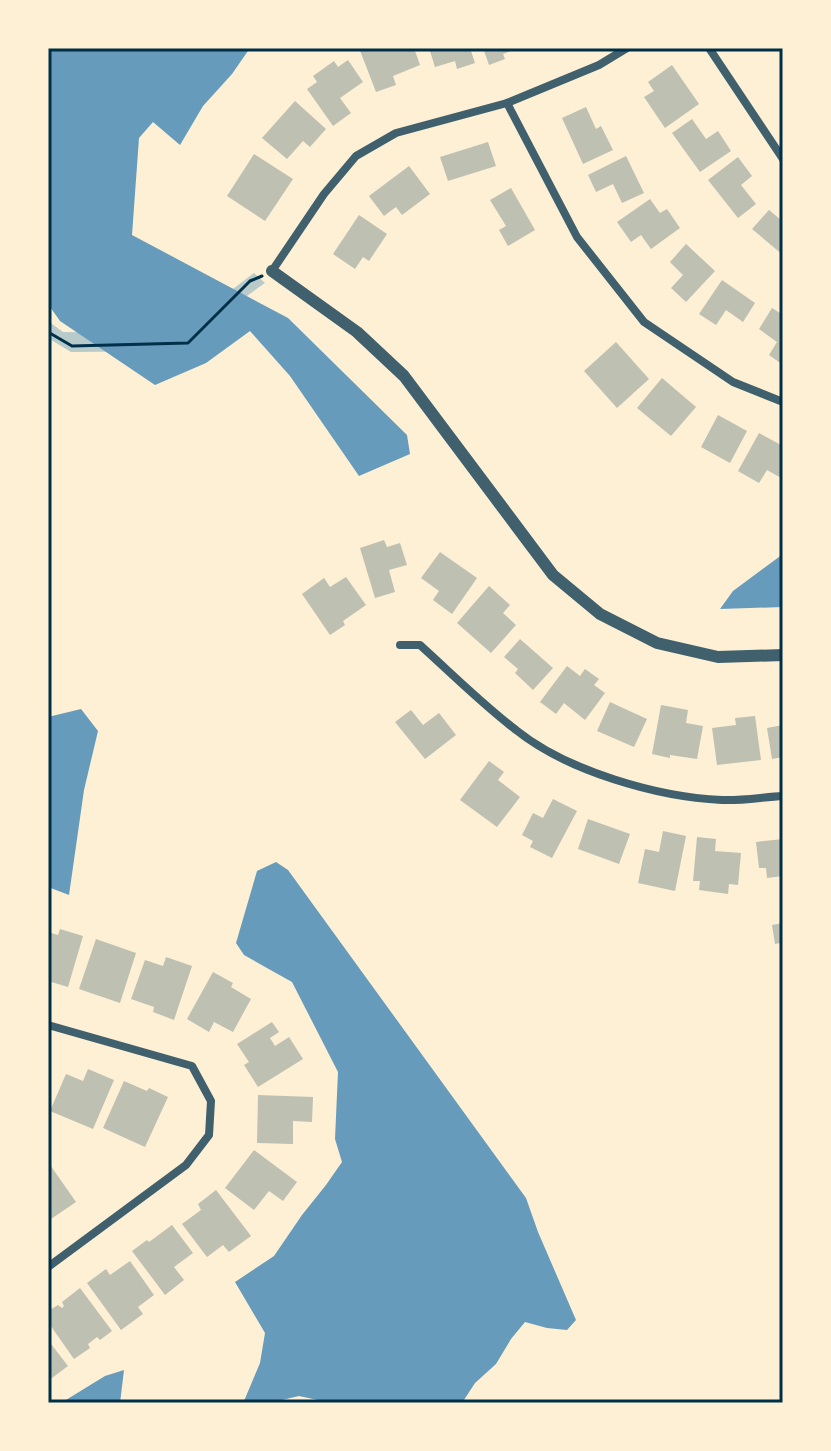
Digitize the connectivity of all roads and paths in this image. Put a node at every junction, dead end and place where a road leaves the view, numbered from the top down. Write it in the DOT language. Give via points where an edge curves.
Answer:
graph roads {
  1 [pos="627,48"];
  2 [pos="709,48"];
  3 [pos="507,103"];
  4 [pos="783,159"];
  5 [pos="272,271"];
  6 [pos="48,332"];
  7 [pos="783,402"];
  8 [pos="400,645"];
  9 [pos="783,655"];
  10 [pos="783,796"];
  11 [pos="48,1025"];
  12 [pos="48,1267"];
  1 -- 3 [label="street"];
  2 -- 4 [label="street"];
  3 -- 5 [label="street" via="396,133 356,156"];
  3 -- 7 [label="street" via="577,237 644,322 733,382"];
  5 -- 6 [label="path" via="250,281 188,343 72,346"];
  5 -- 9 [label="street" via="357,332 404,376 553,575 600,614 657,643 718,657"];
  8 -- 10 [label="street" via="420,645 517,732 612,779 670,794 724,800"];
  11 -- 12 [label="street" via="192,1066 211,1101 209,1135 186,1165"];
}
